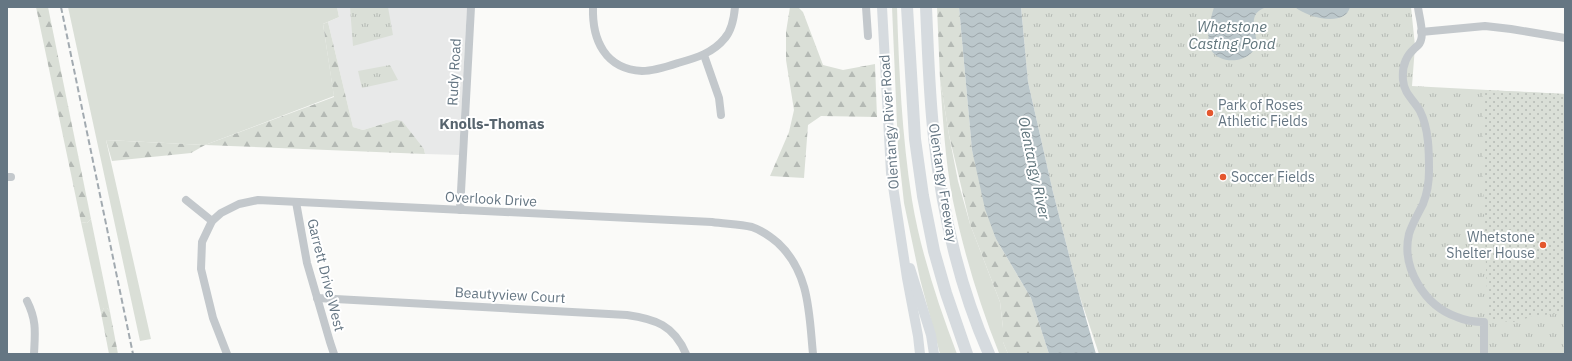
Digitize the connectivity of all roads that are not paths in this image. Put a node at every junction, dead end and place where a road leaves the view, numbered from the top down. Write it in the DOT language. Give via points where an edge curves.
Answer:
graph roads {
  1 [pos="471,7"];
  2 [pos="593,7"];
  3 [pos="735,7"];
  4 [pos="866,7"];
  5 [pos="882,7"];
  6 [pos="906,7"];
  7 [pos="926,7"];
  8 [pos="1418,7"];
  9 [pos="1422,32"];
  10 [pos="868,36"];
  11 [pos="1565,38"];
  12 [pos="704,55"];
  13 [pos="721,115"];
  14 [pos="186,200"];
  15 [pos="296,202"];
  16 [pos="460,210"];
  17 [pos="212,221"];
  18 [pos="901,237"];
  19 [pos="317,298"];
  20 [pos="27,301"];
  21 [pos="34,354"];
  22 [pos="227,354"];
  23 [pos="334,354"];
  24 [pos="686,354"];
  25 [pos="813,354"];
  26 [pos="920,354"];
  27 [pos="934,354"];
  28 [pos="968,354"];
  29 [pos="988,354"];
  30 [pos="1484,354"];
  1 -- 16 [label="street, Rudy Road"];
  2 -- 12 [label="street" via="595,34 603,51 614,62 629,69 654,70"];
  3 -- 12 [label="street" via="728,35"];
  4 -- 10 [label="street, Olentangy River Road"];
  5 -- 18 [label="main road, Olentangy River Road" via="890,166"];
  6 -- 28 [label="highway, Olentangy Freeway" via="915,139 923,196 934,251"];
  7 -- 29 [label="highway, Olentangy Freeway" via="934,137 942,193 964,287"];
  8 -- 9 [label="street"];
  9 -- 11 [label="street" via="1485,26"];
  9 -- 30 [label="street" via="1421,42 1408,56 1403,72 1404,88 1424,121 1429,172 1425,198 1409,235 1409,260 1418,284 1433,303 1456,317 1484,322"];
  12 -- 13 [label="street" via="719,98"];
  14 -- 17 [label="street"];
  15 -- 16 [label="street, Overlook Drive"];
  15 -- 17 [label="street, Overlook Drive" via="258,200 238,204"];
  15 -- 19 [label="street, Garrett Drive West" via="307,263"];
  16 -- 25 [label="street, Overlook Drive" via="718,223 752,228 771,237 785,250 798,268 805,286"];
  17 -- 22 [label="street" via="202,242 201,269 212,318"];
  18 -- 26 [label="main road, Olentangy River Road"];
  18 -- 27 [label="main road, Olentangy River Road"];
  19 -- 23 [label="street, Garrett Drive West"];
  19 -- 24 [label="street, Beautyview Court" via="644,317 669,329"];
  20 -- 21 [label="street" via="34,314"];
}
